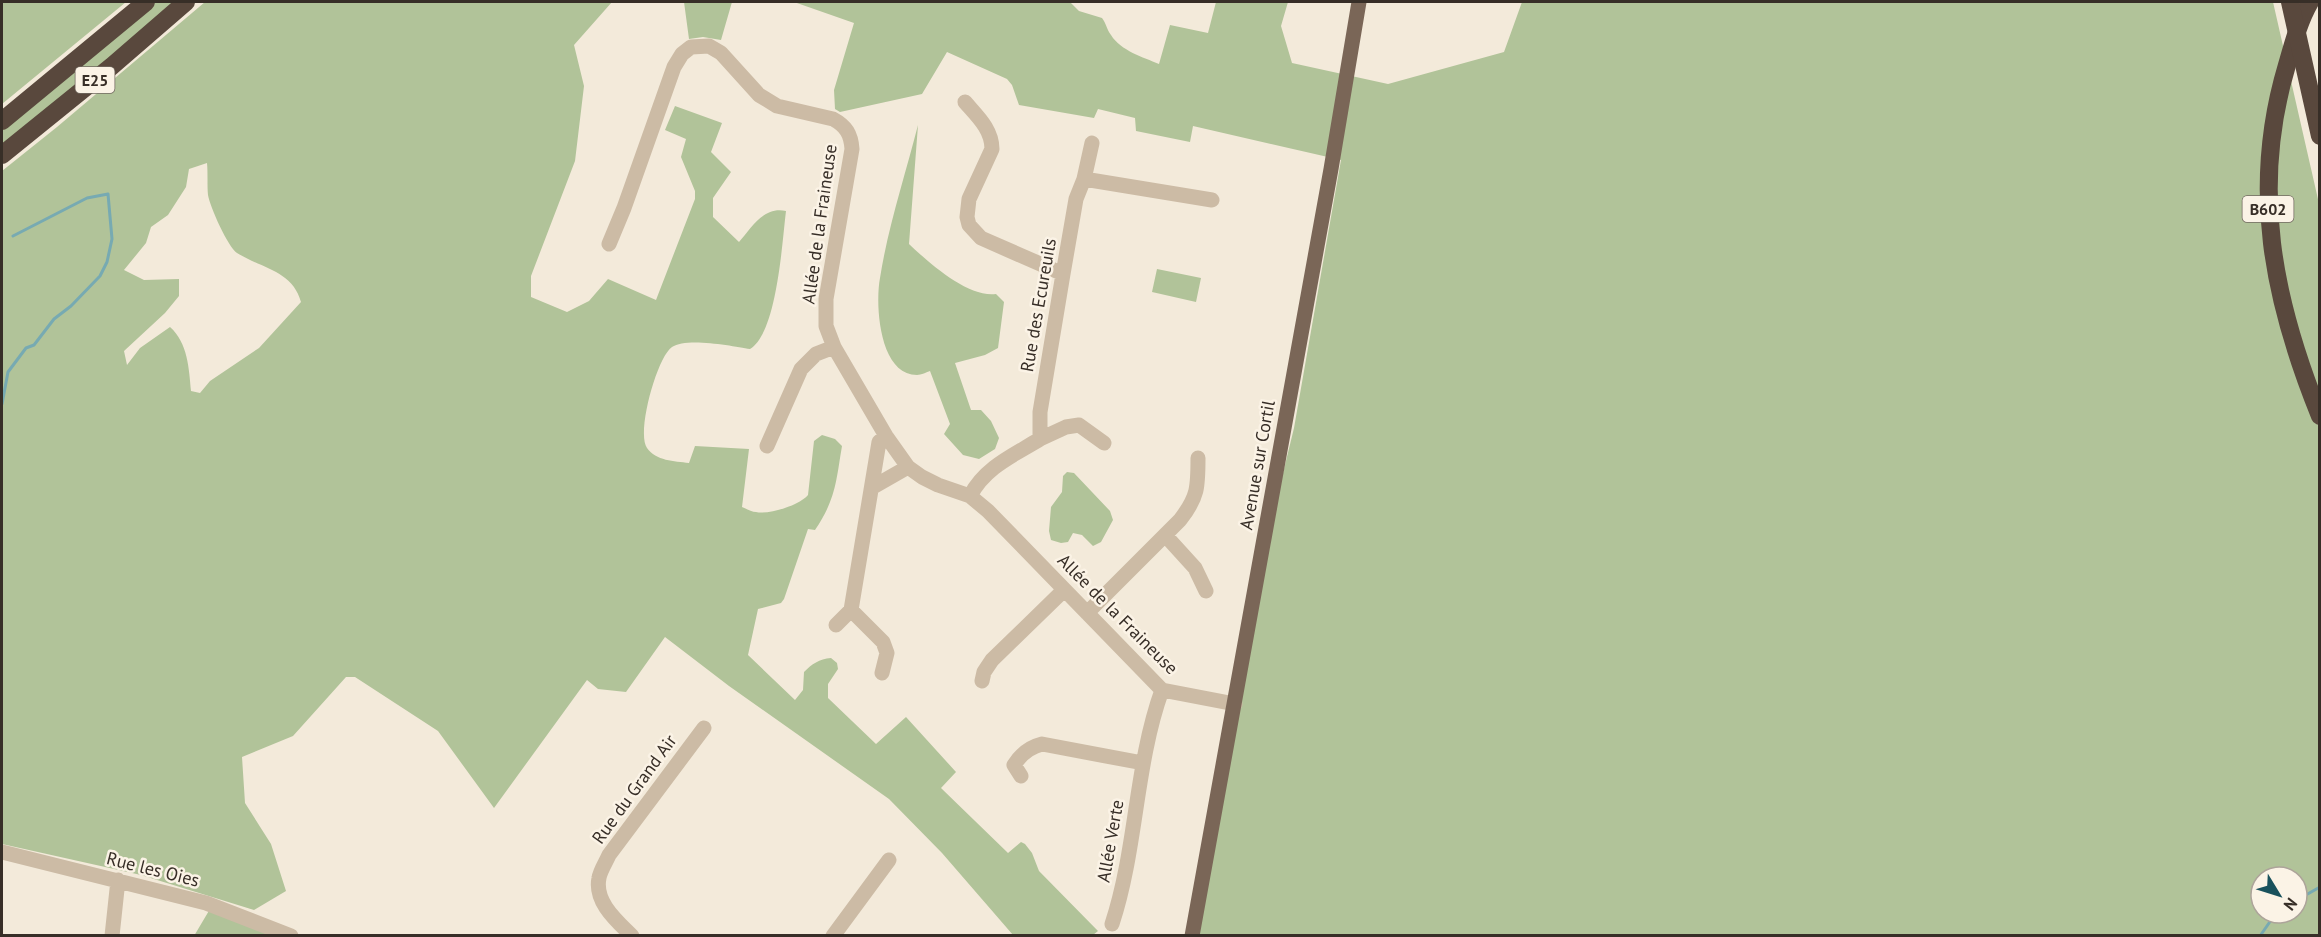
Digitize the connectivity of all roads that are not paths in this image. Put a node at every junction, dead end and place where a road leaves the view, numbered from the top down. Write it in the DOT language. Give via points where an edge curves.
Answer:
graph roads {
  1 [pos="146,2"];
  2 [pos="186,2"];
  3 [pos="1359,2"];
  4 [pos="2290,2"];
  5 [pos="2310,2"];
  6 [pos="964,102"];
  7 [pos="2,122"];
  8 [pos="2319,136"];
  9 [pos="1092,143"];
  10 [pos="2,156"];
  11 [pos="1084,178"];
  12 [pos="1212,200"];
  13 [pos="609,244"];
  14 [pos="1063,273"];
  15 [pos="834,348"];
  16 [pos="2319,416"];
  17 [pos="886,436"];
  18 [pos="1040,439"];
  19 [pos="1104,443"];
  20 [pos="767,446"];
  21 [pos="1198,458"];
  22 [pos="908,467"];
  23 [pos="873,487"];
  24 [pos="970,496"];
  25 [pos="1165,535"];
  26 [pos="1064,590"];
  27 [pos="1206,591"];
  28 [pos="851,610"];
  29 [pos="1087,613"];
  30 [pos="836,625"];
  31 [pos="882,673"];
  32 [pos="982,681"];
  33 [pos="1162,690"];
  34 [pos="1235,704"];
  35 [pos="704,728"];
  36 [pos="1143,763"];
  37 [pos="1021,776"];
  38 [pos="2,852"];
  39 [pos="889,860"];
  40 [pos="118,880"];
  41 [pos="1112,924"];
  42 [pos="112,936"];
  43 [pos="291,936"];
  44 [pos="632,936"];
  45 [pos="833,936"];
  46 [pos="1192,936"];
  1 -- 7 [label="highway, E25"];
  2 -- 10 [label="highway, E25"];
  3 -- 34 [label="main road, Avenue sur Cortil"];
  4 -- 8 [label="highway, bridge"];
  5 -- 16 [label="highway, B602" via="2292,48 2275,111 2267,200 2280,296"];
  6 -- 14 [label="street" via="984,123 992,140 992,149 969,199 969,225 981,238"];
  9 -- 11 [label="street, Rue des Ecureuils"];
  11 -- 12 [label="street"];
  11 -- 14 [label="street, Rue des Ecureuils" via="1076,199"];
  13 -- 15 [label="street, Allée de la Fraineuse" via="674,67 691,47 709,46 721,53 759,95 777,106 832,119 848,131 852,149 826,299 826,326"];
  14 -- 18 [label="street, Rue des Ecureuils" via="1040,412"];
  15 -- 17 [label="street, Allée de la Fraineuse"];
  15 -- 20 [label="street" via="816,354 801,369"];
  17 -- 22 [label="street, Allée de la Fraineuse"];
  17 -- 23 [label="street" via="879,442"];
  18 -- 19 [label="street" via="1074,424"];
  18 -- 24 [label="street" via="990,469"];
  21 -- 25 [label="street" via="1197,491 1192,504"];
  22 -- 23 [label="street"];
  22 -- 24 [label="street, Allée de la Fraineuse" via="930,481"];
  23 -- 28 [label="street"];
  24 -- 26 [label="street, Allée de la Fraineuse"];
  25 -- 27 [label="street" via="1187,557"];
  25 -- 29 [label="street"];
  26 -- 29 [label="street, Allée de la Fraineuse"];
  26 -- 32 [label="street" via="992,660"];
  28 -- 30 [label="street"];
  28 -- 31 [label="street" via="883,642 887,653"];
  29 -- 33 [label="street, Allée de la Fraineuse"];
  33 -- 34 [label="street, Allée de la Fraineuse"];
  33 -- 36 [label="street, Allée Verte"];
  34 -- 46 [label="main road, Avenue sur Cortil"];
  35 -- 44 [label="street, Rue du Grand Air" via="609,855 598,879 601,899 610,915"];
  36 -- 37 [label="street" via="1042,744 1034,746 1014,765"];
  36 -- 41 [label="street, Allée Verte" via="1120,901"];
  38 -- 40 [label="street, Rue les Oies"];
  39 -- 45 [label="street"];
  40 -- 42 [label="street"];
  40 -- 43 [label="street, Rue les Oies" via="206,903"];
}
